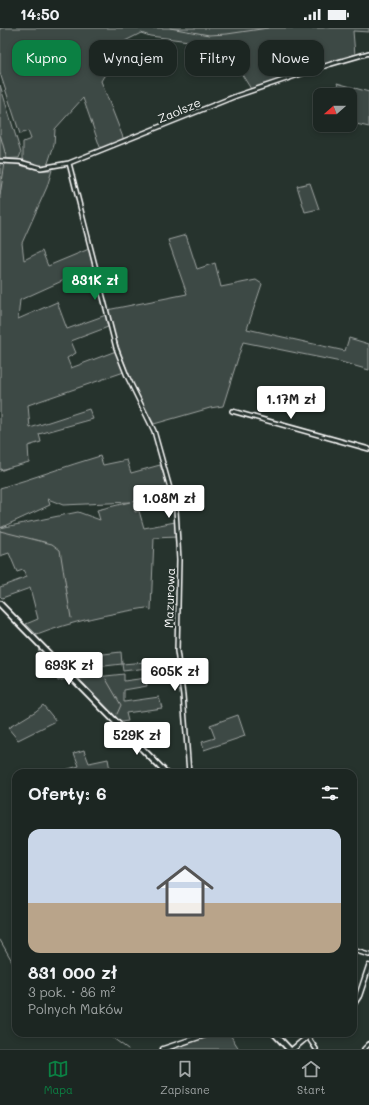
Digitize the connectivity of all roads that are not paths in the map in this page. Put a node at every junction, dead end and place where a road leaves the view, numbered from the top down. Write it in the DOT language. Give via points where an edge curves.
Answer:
graph roads {
  1 [pos="369,53"];
  2 [pos="0,161"];
  3 [pos="69,164"];
  4 [pos="232,411"];
  5 [pos="369,448"];
  6 [pos="0,604"];
  7 [pos="162,769"];
  8 [pos="189,769"];
  9 [pos="357,951"];
  10 [pos="369,955"];
  11 [pos="369,966"];
  12 [pos="357,999"];
  13 [pos="199,1037"];
  14 [pos="278,1037"];
  15 [pos="308,1037"];
  16 [pos="369,1044"];
  17 [pos="163,1049"];
  18 [pos="289,1049"];
  19 [pos="293,1049"];
  20 [pos="316,1049"];
  21 [pos="364,1049"];
  1 -- 3 [label="street, Zaolsze" via="229,99"];
  2 -- 3 [label="street, Zaolsze" via="48,168"];
  3 -- 8 [label="street, Mazurowa" via="116,348 152,427 176,510 179,560 177,651"];
  4 -- 5 [label="street"];
  6 -- 7 [label="main road"];
  9 -- 10 [label="street"];
  11 -- 12 [label="street"];
  13 -- 17 [label="street"];
  14 -- 18 [label="main road"];
  15 -- 19 [label="street"];
  15 -- 20 [label="street"];
  16 -- 21 [label="street"];
}
